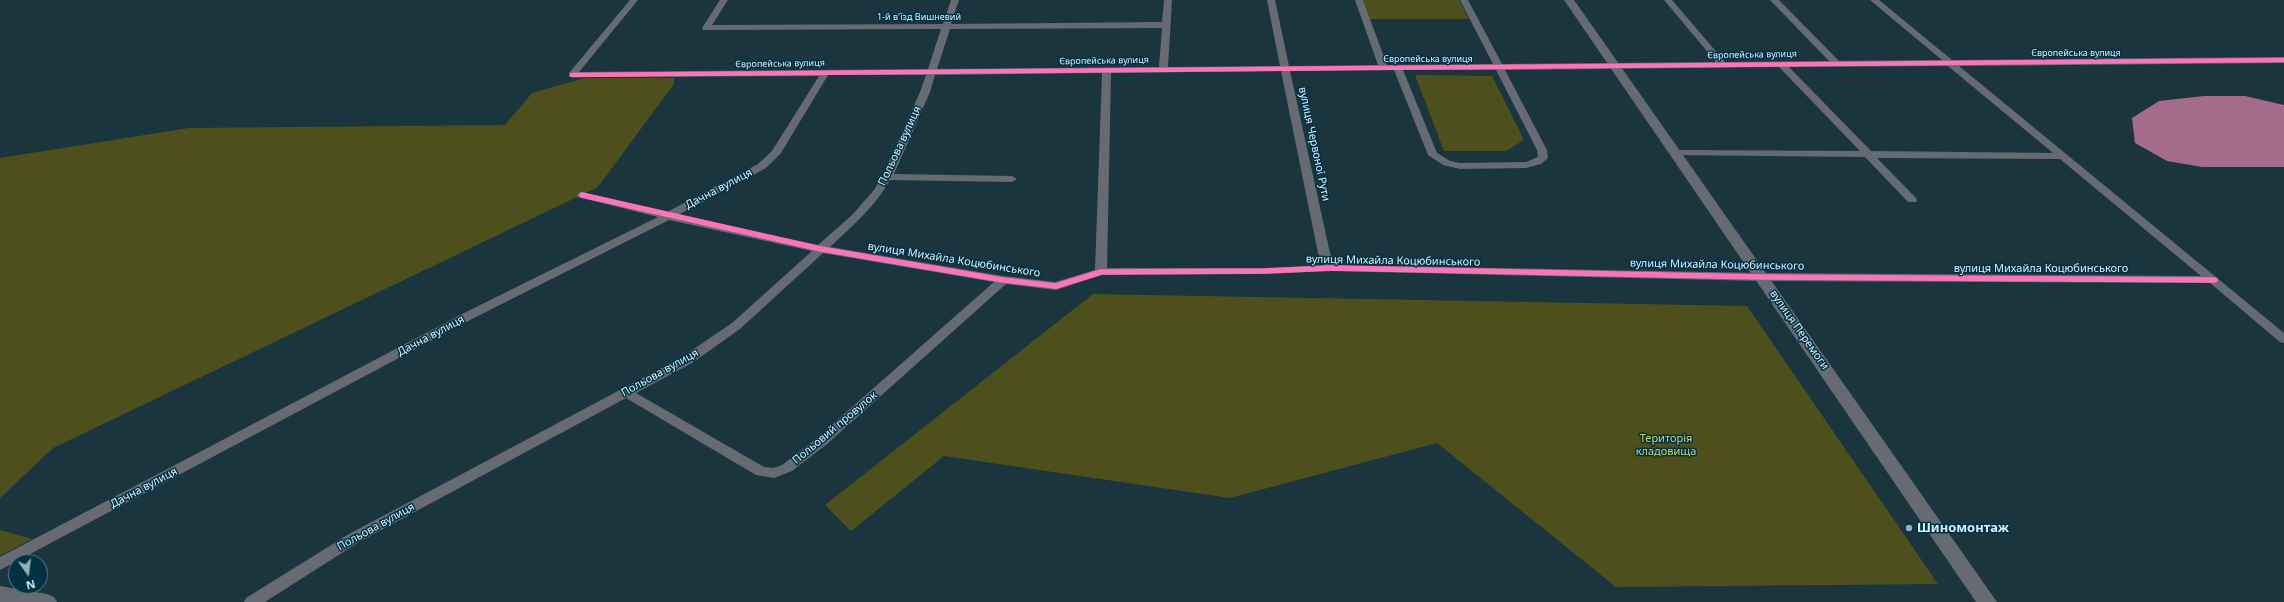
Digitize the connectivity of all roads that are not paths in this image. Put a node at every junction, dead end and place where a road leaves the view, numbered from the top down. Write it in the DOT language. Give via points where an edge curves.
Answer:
graph roads {
  1 [pos="634,0"];
  2 [pos="724,0"];
  3 [pos="955,0"];
  4 [pos="1168,0"];
  5 [pos="1271,0"];
  6 [pos="1359,0"];
  7 [pos="1464,0"];
  8 [pos="1569,0"];
  9 [pos="1668,0"];
  10 [pos="1774,0"];
  11 [pos="1874,0"];
  12 [pos="1166,25"];
  13 [pos="946,26"];
  14 [pos="2284,60"];
  15 [pos="2269,61"];
  16 [pos="1950,62"];
  17 [pos="1781,64"];
  18 [pos="1837,64"];
  19 [pos="1723,65"];
  20 [pos="1613,66"];
  21 [pos="1398,68"];
  22 [pos="1500,68"];
  23 [pos="1287,69"];
  24 [pos="1384,69"];
  25 [pos="1107,70"];
  26 [pos="1163,70"];
  27 [pos="2284,70"];
  28 [pos="826,72"];
  29 [pos="932,72"];
  30 [pos="1674,153"];
  31 [pos="1869,155"];
  32 [pos="2064,156"];
  33 [pos="887,177"];
  34 [pos="1012,179"];
  35 [pos="582,195"];
  36 [pos="1912,200"];
  37 [pos="668,216"];
  38 [pos="822,249"];
  39 [pos="1331,268"];
  40 [pos="1101,272"];
  41 [pos="1762,276"];
  42 [pos="1003,280"];
  43 [pos="2215,280"];
  44 [pos="2284,339"];
  45 [pos="625,392"];
  46 [pos="0,564"];
  47 [pos="0,594"];
  48 [pos="47,602"];
  49 [pos="252,602"];
  50 [pos="1987,602"];
  1 -- 28 [label="street, Європейська вулиця" via="572,75"];
  2 -- 13 [label="street, 1-й в'їзд Вишневий" via="706,28"];
  3 -- 13 [label="street, Польова вулиця"];
  4 -- 12 [label="street"];
  5 -- 23 [label="street, вулиця Червоної Рути"];
  6 -- 24 [label="street"];
  7 -- 22 [label="street"];
  8 -- 20 [label="street, вулиця Перемоги"];
  9 -- 19 [label="street"];
  10 -- 18 [label="street"];
  11 -- 16 [label="street"];
  12 -- 13 [label="street, 1-й в'їзд Вишневий"];
  12 -- 26 [label="street"];
  13 -- 29 [label="street, Польова вулиця"];
  14 -- 15 [label="street, Європейська вулиця"];
  15 -- 16 [label="street, Європейська вулиця"];
  15 -- 27 [label="street"];
  16 -- 18 [label="street, Європейська вулиця"];
  16 -- 32 [label="street"];
  17 -- 18 [label="street, Європейська вулиця"];
  17 -- 19 [label="street, Європейська вулиця"];
  17 -- 31 [label="street"];
  19 -- 20 [label="street, Європейська вулиця"];
  20 -- 22 [label="street, Європейська вулиця"];
  20 -- 30 [label="street, вулиця Перемоги"];
  21 -- 22 [label="street, Європейська вулиця"];
  21 -- 22 [label="street" via="1433,155 1439,160 1460,166 1526,165 1537,162 1543,158 1542,150"];
  21 -- 24 [label="street, Європейська вулиця"];
  23 -- 24 [label="street, Європейська вулиця"];
  23 -- 26 [label="street, Європейська вулиця"];
  23 -- 39 [label="street, вулиця Червоної Рути" via="1324,253"];
  25 -- 26 [label="street, Європейська вулиця"];
  25 -- 29 [label="street, Європейська вулиця"];
  25 -- 40 [label="street"];
  28 -- 29 [label="street, Європейська вулиця"];
  28 -- 37 [label="street, Дачна вулиця" via="769,160 746,176"];
  29 -- 33 [label="street, Польова вулиця"];
  30 -- 31 [label="street"];
  30 -- 41 [label="street, вулиця Перемоги"];
  31 -- 32 [label="street"];
  31 -- 36 [label="street"];
  32 -- 43 [label="street"];
  33 -- 34 [label="street"];
  33 -- 38 [label="street, Польова вулиця" via="878,192 856,217"];
  35 -- 37 [label="street, вулиця Михайла Коцюбинського"];
  37 -- 38 [label="street, вулиця Михайла Коцюбинського"];
  37 -- 46 [label="street, Дачна вулиця" via="470,315"];
  38 -- 42 [label="street, вулиця Михайла Коцюбинського"];
  38 -- 45 [label="street, Польова вулиця" via="736,326 687,360"];
  39 -- 40 [label="street, вулиця Михайла Коцюбинського"];
  39 -- 41 [label="street, вулиця Михайла Коцюбинського"];
  40 -- 42 [label="street, вулиця Михайла Коцюбинського" via="1056,286"];
  41 -- 43 [label="street, вулиця Михайла Коцюбинського"];
  41 -- 50 [label="street, вулиця Перемоги"];
  42 -- 45 [label="street, Польовий провулок" via="822,441 787,468 774,473 761,472"];
  43 -- 44 [label="street"];
  45 -- 49 [label="street, Польова вулиця" via="354,538"];
  47 -- 48 [label="street"];
}
